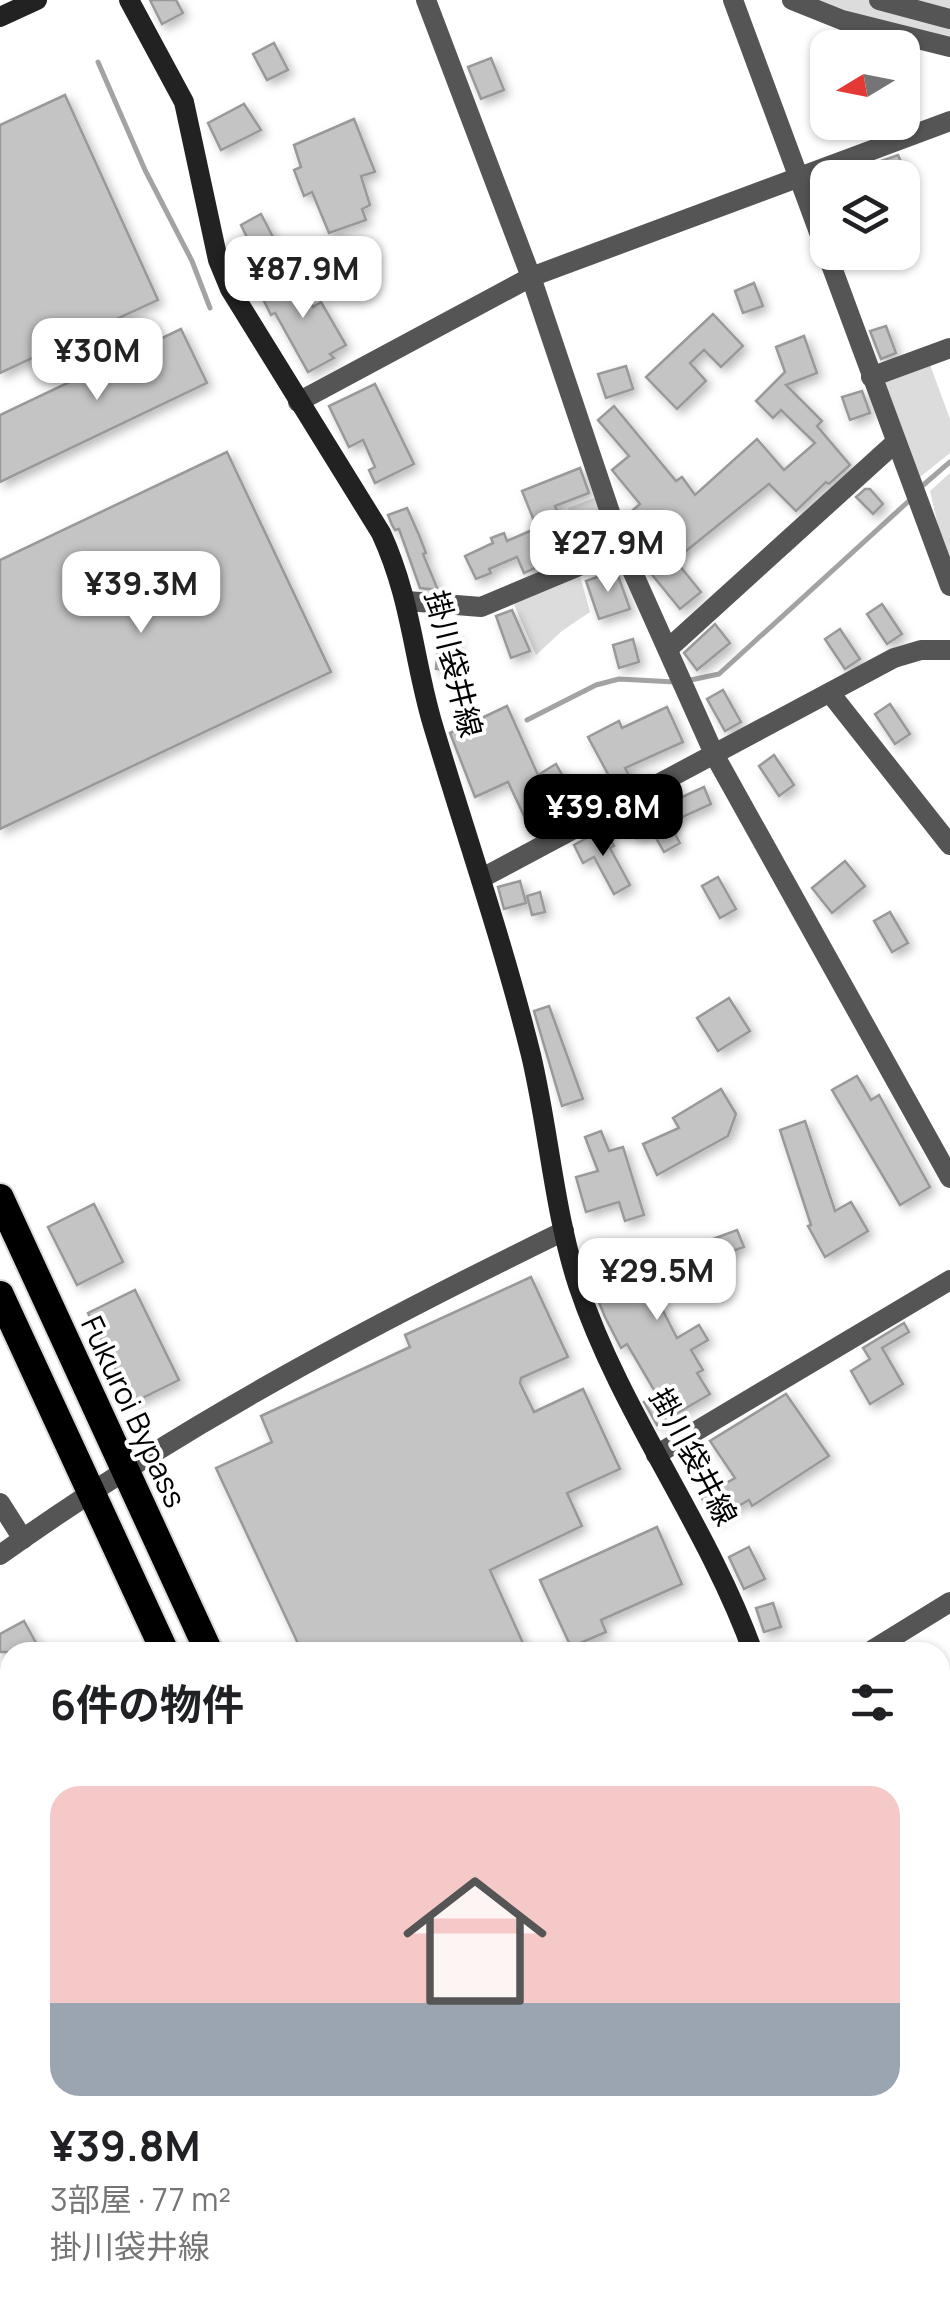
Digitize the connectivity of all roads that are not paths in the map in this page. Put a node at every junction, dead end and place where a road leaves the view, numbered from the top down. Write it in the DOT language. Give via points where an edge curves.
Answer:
graph roads {
  1 [pos="37,0"];
  2 [pos="129,0"];
  3 [pos="426,0"];
  4 [pos="732,0"];
  5 [pos="792,0"];
  6 [pos="879,0"];
  7 [pos="0,16"];
  8 [pos="950,19"];
  9 [pos="950,47"];
  10 [pos="950,121"];
  11 [pos="796,177"];
  12 [pos="531,278"];
  13 [pos="950,348"];
  14 [pos="871,378"];
  15 [pos="298,402"];
  16 [pos="896,442"];
  17 [pos="622,548"];
  18 [pos="950,586"];
  19 [pos="408,601"];
  20 [pos="669,648"];
  21 [pos="950,650"];
  22 [pos="830,692"];
  23 [pos="715,756"];
  24 [pos="950,845"];
  25 [pos="482,878"];
  26 [pos="950,1178"];
  27 [pos="0,1198"];
  28 [pos="564,1230"];
  29 [pos="950,1280"];
  30 [pos="0,1296"];
  31 [pos="656,1455"];
  32 [pos="123,1470"];
  33 [pos="90,1491"];
  34 [pos="0,1503"];
  35 [pos="23,1538"];
  36 [pos="0,1555"];
  37 [pos="950,1602"];
  38 [pos="160,1642"];
  39 [pos="204,1642"];
  40 [pos="749,1642"];
  41 [pos="885,1642"];
  1 -- 7 [label="main road"];
  2 -- 15 [label="main road, 掛川袋井線" via="184,102 230,289"];
  3 -- 12 [label="street"];
  4 -- 11 [label="street"];
  5 -- 9 [label="street"];
  6 -- 8 [label="street"];
  10 -- 11 [label="street"];
  11 -- 12 [label="street"];
  11 -- 14 [label="street"];
  12 -- 15 [label="street"];
  12 -- 17 [label="street"];
  13 -- 14 [label="street"];
  14 -- 16 [label="street"];
  15 -- 19 [label="main road, 掛川袋井線" via="382,533"];
  16 -- 18 [label="street"];
  16 -- 20 [label="street"];
  17 -- 19 [label="street" via="480,607"];
  17 -- 20 [label="street"];
  19 -- 25 [label="main road, 掛川袋井線" via="432,721"];
  20 -- 23 [label="street"];
  21 -- 22 [label="street" via="894,658"];
  22 -- 23 [label="street"];
  22 -- 24 [label="street"];
  23 -- 25 [label="street"];
  23 -- 26 [label="street"];
  25 -- 28 [label="main road, 掛川袋井線" via="531,1058"];
  27 -- 32 [label="highway, Fukuroi Bypass"];
  28 -- 31 [label="main road, 掛川袋井線" via="594,1327"];
  28 -- 32 [label="street" via="391,1316"];
  29 -- 31 [label="street"];
  30 -- 33 [label="highway"];
  31 -- 40 [label="main road, 掛川袋井線" via="734,1598"];
  32 -- 33 [label="street"];
  32 -- 39 [label="highway, Fukuroi Bypass"];
  33 -- 35 [label="street"];
  33 -- 38 [label="highway"];
  34 -- 35 [label="street"];
  35 -- 36 [label="street"];
  37 -- 41 [label="street"];
}
